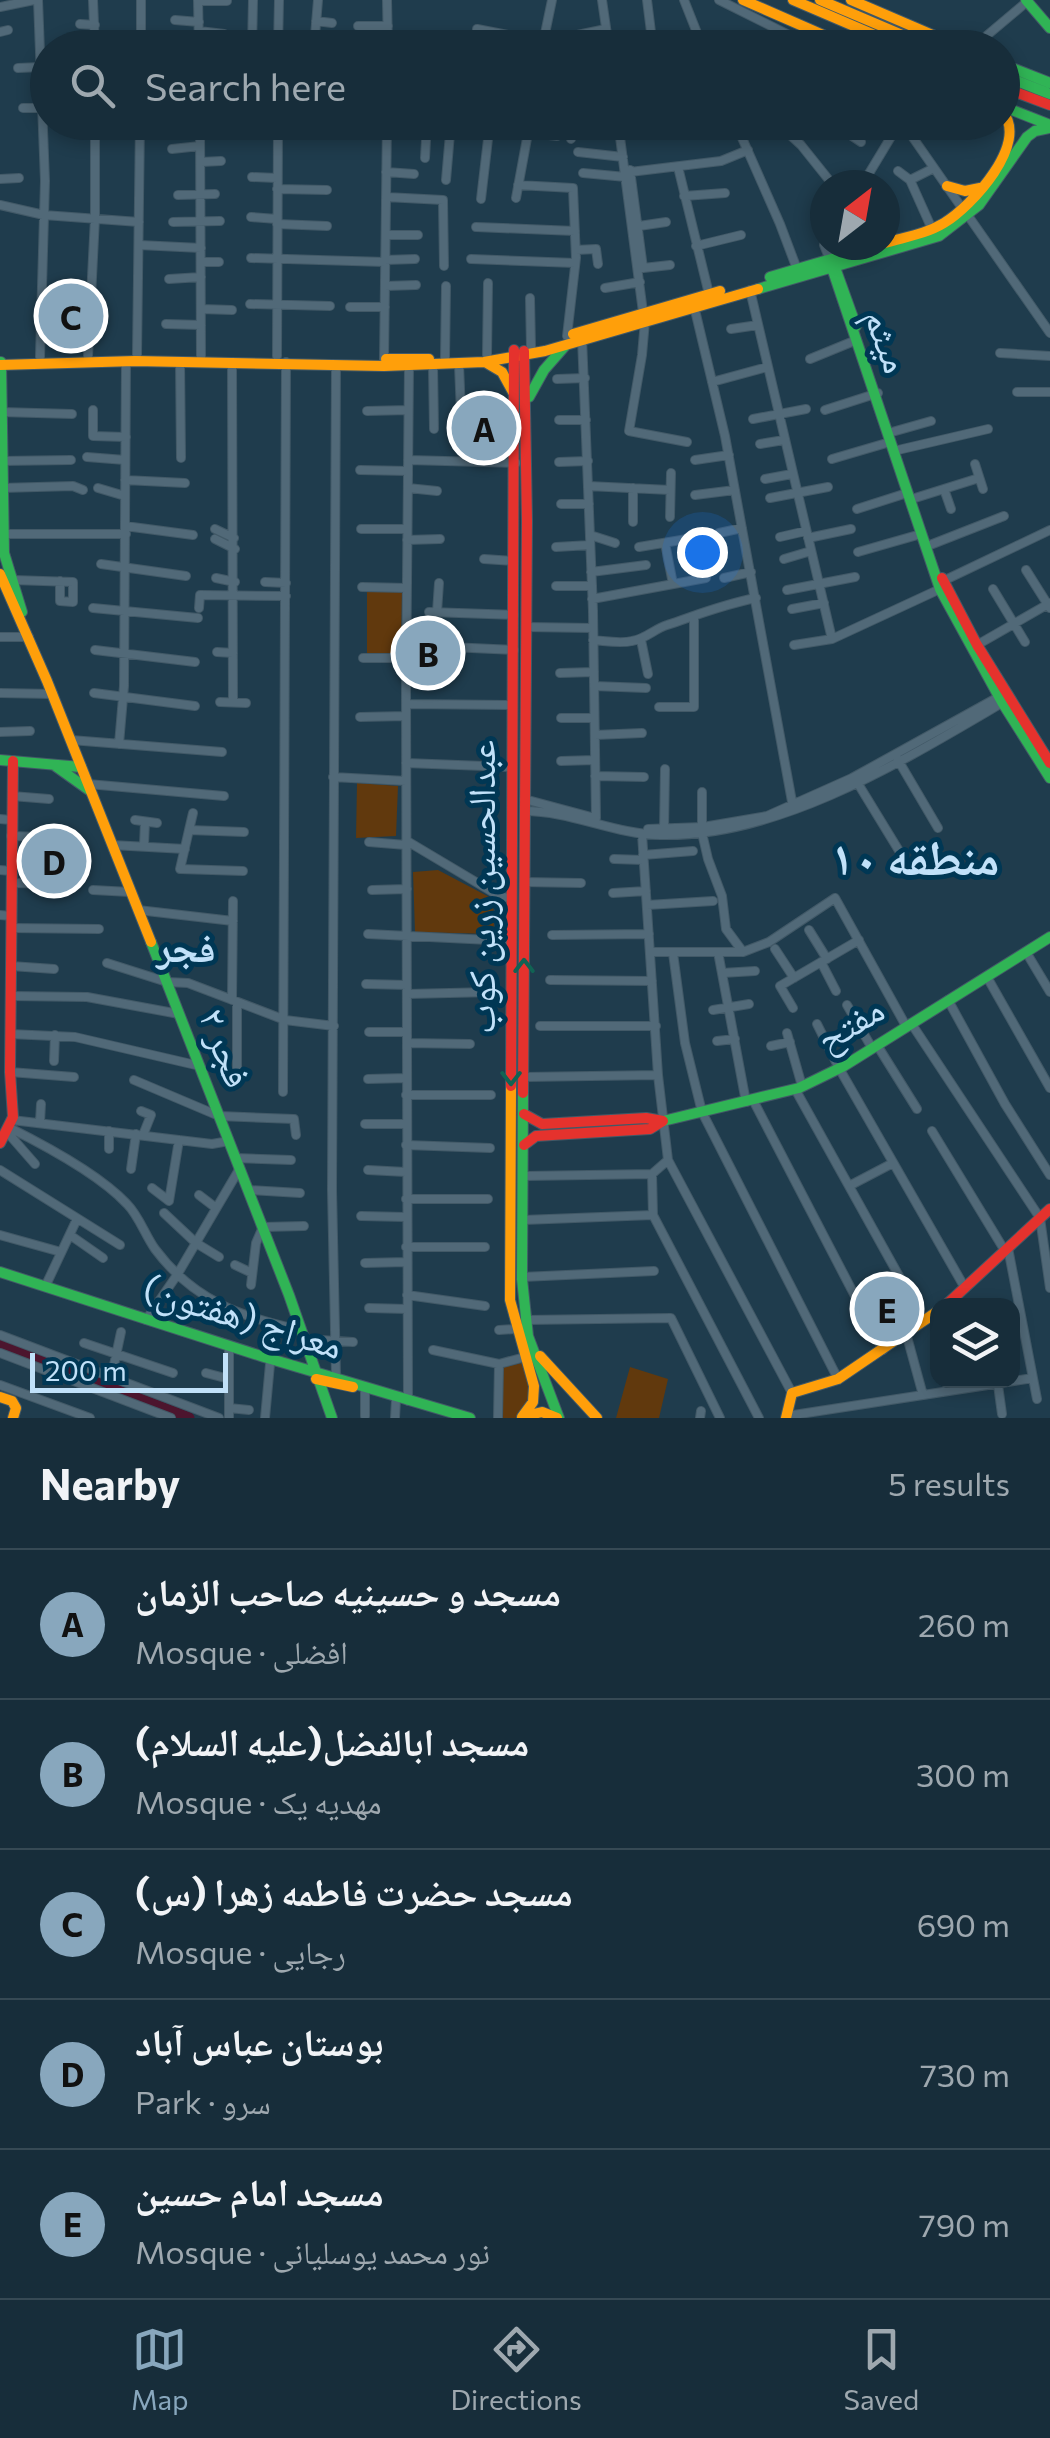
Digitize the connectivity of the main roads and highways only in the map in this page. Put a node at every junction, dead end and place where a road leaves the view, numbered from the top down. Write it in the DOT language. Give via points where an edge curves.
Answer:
graph roads {
  1 [pos="793,0"];
  2 [pos="820,0"];
  3 [pos="835,0"];
  4 [pos="851,0"];
  5 [pos="1028,0"];
  6 [pos="748,6"];
  7 [pos="848,23"];
  8 [pos="1050,28"];
  9 [pos="792,30"];
  10 [pos="856,30"];
  11 [pos="864,30"];
  12 [pos="892,30"];
  13 [pos="921,30"];
  14 [pos="1020,71"];
  15 [pos="1020,82"];
  16 [pos="1050,83"];
  17 [pos="1020,94"];
  18 [pos="1050,94"];
  19 [pos="1050,106"];
  20 [pos="1020,115"];
  21 [pos="1050,126"];
  22 [pos="1020,129"];
  23 [pos="1028,137"];
  24 [pos="1010,140"];
  25 [pos="947,186"];
  26 [pos="981,188"];
  27 [pos="965,212"];
  28 [pos="900,238"];
  29 [pos="841,260"];
  30 [pos="832,264"];
  31 [pos="644,317"];
  32 [pos="568,340"];
  33 [pos="521,352"];
  34 [pos="132,358"];
  35 [pos="201,358"];
  36 [pos="486,358"];
  37 [pos="282,359"];
  38 [pos="0,362"];
  39 [pos="384,362"];
  40 [pos="17,364"];
  41 [pos="1,381"];
  42 [pos="876,393"];
  43 [pos="521,405"];
  44 [pos="1,412"];
  45 [pos="1,461"];
  46 [pos="1,488"];
  47 [pos="911,496"];
  48 [pos="0,574"];
  49 [pos="941,585"];
  50 [pos="29,638"];
  51 [pos="1005,697"];
  52 [pos="71,740"];
  53 [pos="1048,755"];
  54 [pos="0,760"];
  55 [pos="13,760"];
  56 [pos="49,763"];
  57 [pos="81,767"];
  58 [pos="1050,778"];
  59 [pos="89,788"];
  60 [pos="6,820"];
  61 [pos="518,825"];
  62 [pos="518,844"];
  63 [pos="5,870"];
  64 [pos="7,920"];
  65 [pos="1050,937"];
  66 [pos="7,960"];
  67 [pos="5,1011"];
  68 [pos="7,1068"];
  69 [pos="6,1099"];
  70 [pos="524,1114"];
  71 [pos="663,1121"];
  72 [pos="6,1132"];
  73 [pos="524,1145"];
  74 [pos="1050,1209"];
  75 [pos="0,1276"];
  76 [pos="954,1298"];
  77 [pos="108,1310"];
  78 [pos="930,1316"];
  79 [pos="302,1337"];
  80 [pos="529,1353"];
  81 [pos="282,1363"];
  82 [pos="315,1375"];
  83 [pos="340,1381"];
  84 [pos="3,1392"];
  85 [pos="548,1396"];
  86 [pos="534,1398"];
  87 [pos="408,1401"];
  88 [pos="330,1413"];
  89 [pos="14,1415"];
  90 [pos="787,1417"];
  91 [pos="455,1418"];
  92 [pos="470,1418"];
  93 [pos="522,1418"];
  94 [pos="558,1418"];
  95 [pos="597,1418"];
  1 -- 7 [label="main road"];
  2 -- 12 [label="main road"];
  3 -- 12 [label="main road"];
  4 -- 13 [label="main road"];
  5 -- 8 [label="main road"];
  6 -- 9 [label="main road"];
  7 -- 10 [label="main road"];
  7 -- 11 [label="main road"];
  14 -- 16 [label="main road"];
  15 -- 18 [label="main road"];
  17 -- 19 [label="main road"];
  20 -- 21 [label="main road"];
  21 -- 23 [label="main road"];
  22 -- 23 [label="main road"];
  23 -- 27 [label="main road" via="989,196"];
  24 -- 26 [label="main road"];
  25 -- 26 [label="main road"];
  26 -- 27 [label="main road"];
  27 -- 28 [label="main road"];
  27 -- 30 [label="main road" via="939,236"];
  29 -- 30 [label="main road"];
  30 -- 31 [label="main road"];
  30 -- 31 [label="main road"];
  30 -- 42 [label="main road, میثم"];
  30 -- 42 [label="main road, میثم"];
  31 -- 32 [label="main road"];
  31 -- 32 [label="main road"];
  32 -- 33 [label="main road"];
  32 -- 43 [label="main road"];
  33 -- 36 [label="main road"];
  33 -- 43 [label="main road, عبدالحسین زرین کوب"];
  34 -- 35 [label="main road"];
  34 -- 35 [label="main road"];
  34 -- 38 [label="main road"];
  34 -- 40 [label="main road"];
  35 -- 37 [label="main road"];
  35 -- 37 [label="main road"];
  36 -- 39 [label="main road"];
  36 -- 39 [label="main road" via="459,365"];
  36 -- 43 [label="main road"];
  37 -- 39 [label="main road"];
  37 -- 39 [label="main road"];
  38 -- 40 [label="main road"];
  38 -- 41 [label="main road"];
  40 -- 41 [label="main road"];
  41 -- 44 [label="main road"];
  42 -- 47 [label="main road, میثم"];
  43 -- 61 [label="main road, عبدالحسین زرین کوب" via="514,561"];
  43 -- 61 [label="main road, عبدالحسین زرین کوب" via="526,627 524,805"];
  44 -- 45 [label="main road"];
  45 -- 46 [label="main road"];
  46 -- 50 [label="main road" via="3,534"];
  47 -- 49 [label="main road, میثم"];
  47 -- 49 [label="main road, میثم"];
  48 -- 50 [label="main road"];
  49 -- 51 [label="main road, میثم"];
  49 -- 51 [label="main road, میثم"];
  50 -- 52 [label="main road, فجر ۲"];
  51 -- 53 [label="main road, میثم"];
  51 -- 58 [label="main road, میثم"];
  52 -- 56 [label="main road" via="68,758"];
  52 -- 57 [label="main road, فجر ۲"];
  54 -- 55 [label="main road"];
  55 -- 56 [label="main road"];
  55 -- 60 [label="main road"];
  56 -- 57 [label="main road"];
  56 -- 59 [label="main road"];
  57 -- 59 [label="main road, فجر ۲"];
  59 -- 79 [label="main road, فجر ۲"];
  60 -- 63 [label="main road" via="11,836"];
  61 -- 62 [label="main road, عبدالحسین زرین کوب"];
  70 -- 62 [label="main road, عبدالحسین زرین کوب, one-way" via="524,882"];
  62 -- 80 [label="main road, عبدالحسین زرین کوب, one-way" via="512,898 510,1300 515,1329"];
  63 -- 64 [label="main road" via="11,883"];
  64 -- 66 [label="main road"];
  65 -- 71 [label="main road, مفتح" via="839,1068 799,1087"];
  66 -- 67 [label="main road"];
  67 -- 68 [label="main road"];
  68 -- 69 [label="main road"];
  69 -- 72 [label="main road"];
  70 -- 71 [label="main road, مفتح" via="542,1124"];
  70 -- 73 [label="main road, عبدالحسین زرین کوب"];
  71 -- 73 [label="main road, مفتح" via="650,1129 536,1136"];
  73 -- 80 [label="main road, عبدالحسین زرین کوب" via="522,1277"];
  74 -- 76 [label="main road"];
  75 -- 77 [label="main road, معراج (هفتون)"];
  75 -- 77 [label="main road, معراج (هفتون)"];
  77 -- 81 [label="main road, معراج (هفتون)"];
  77 -- 82 [label="main road, معراج (هفتون)"];
  78 -- 90 [label="main road" via="838,1379 792,1394"];
  79 -- 81 [label="main road" via="298,1354"];
  79 -- 82 [label="main road, فجر ۲"];
  80 -- 85 [label="main road, عبدالحسین زرین کوب"];
  80 -- 86 [label="main road, عبدالحسین زرین کوب"];
  80 -- 95 [label="main road"];
  81 -- 82 [label="main road, معراج (هفتون)"];
  82 -- 83 [label="main road, معراج (هفتون)"];
  82 -- 88 [label="main road, فجر ۲"];
  83 -- 87 [label="main road, معراج (هفتون)"];
  83 -- 87 [label="main road, معراج (هفتون)"];
  83 -- 88 [label="main road"];
  84 -- 89 [label="main road"];
  85 -- 86 [label="main road" via="543,1403"];
  85 -- 94 [label="main road, عبدالحسین زرین کوب"];
  86 -- 93 [label="main road"];
  87 -- 91 [label="main road, معراج (هفتون)"];
  87 -- 92 [label="main road, معراج (هفتون)"];
  93 -- 94 [label="main road" via="542,1412"];
}
